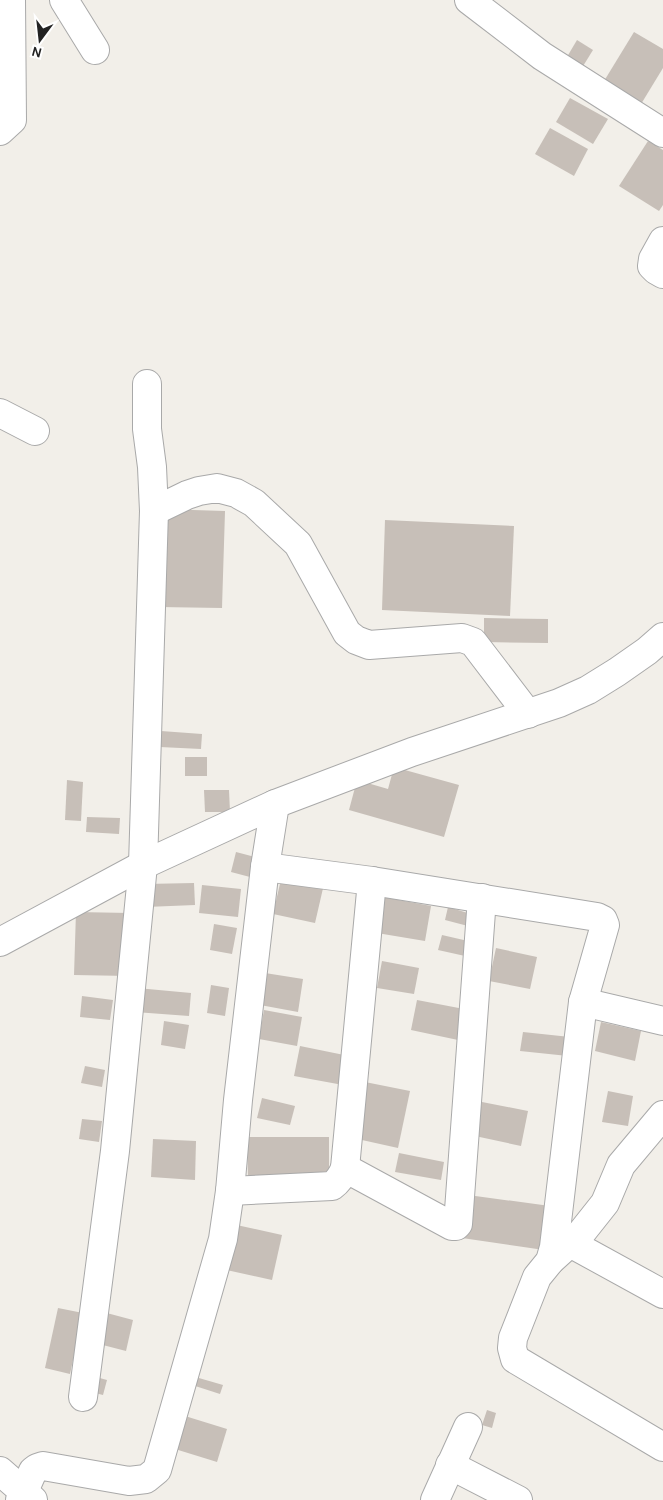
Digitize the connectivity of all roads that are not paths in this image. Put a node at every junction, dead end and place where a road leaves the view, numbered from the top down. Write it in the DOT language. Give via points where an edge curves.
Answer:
graph roads {
  1 [pos="11,0"];
  2 [pos="64,0"];
  3 [pos="469,0"];
  4 [pos="95,50"];
  5 [pos="0,130"];
  6 [pos="663,133"];
  7 [pos="663,241"];
  8 [pos="663,274"];
  9 [pos="147,384"];
  10 [pos="0,413"];
  11 [pos="34,431"];
  12 [pos="154,511"];
  13 [pos="663,637"];
  14 [pos="528,714"];
  15 [pos="275,804"];
  16 [pos="143,866"];
  17 [pos="265,867"];
  18 [pos="372,882"];
  19 [pos="482,898"];
  20 [pos="0,942"];
  21 [pos="583,1002"];
  22 [pos="663,1021"];
  23 [pos="663,1115"];
  24 [pos="345,1168"];
  25 [pos="230,1191"];
  26 [pos="560,1252"];
  27 [pos="663,1294"];
  28 [pos="83,1397"];
  29 [pos="468,1427"];
  30 [pos="663,1447"];
  31 [pos="450,1465"];
  32 [pos="0,1471"];
  33 [pos="26,1497"];
  34 [pos="435,1500"];
  35 [pos="518,1500"];
  1 -- 5 [label="street" via="12,120"];
  2 -- 4 [label="street"];
  3 -- 6 [label="street" via="542,56"];
  7 -- 8 [label="street" via="652,266"];
  9 -- 12 [label="street"];
  10 -- 11 [label="street"];
  12 -- 14 [label="street" via="199,490 217,488 236,493 254,503 298,544 347,633 356,640 369,645 468,640"];
  12 -- 16 [label="street"];
  13 -- 14 [label="street" via="640,657 588,690"];
  14 -- 15 [label="street" via="412,752"];
  15 -- 16 [label="street"];
  15 -- 17 [label="street"];
  16 -- 20 [label="street"];
  16 -- 28 [label="street" via="115,1151"];
  17 -- 18 [label="street"];
  17 -- 25 [label="street"];
  18 -- 19 [label="street"];
  18 -- 24 [label="street"];
  19 -- 21 [label="street" via="603,920 605,925"];
  19 -- 24 [label="street" via="458,1224 452,1226"];
  21 -- 22 [label="street"];
  21 -- 26 [label="street" via="554,1247"];
  23 -- 26 [label="street" via="621,1166 605,1203 582,1232"];
  24 -- 25 [label="street" via="332,1186"];
  25 -- 33 [label="street" via="223,1240 157,1470 146,1479 129,1481 43,1466 33,1471"];
  26 -- 27 [label="street"];
  26 -- 30 [label="street" via="537,1277 513,1338 515,1359"];
  29 -- 31 [label="street"];
  31 -- 34 [label="street"];
  31 -- 35 [label="street"];
  32 -- 33 [label="street"];
}
